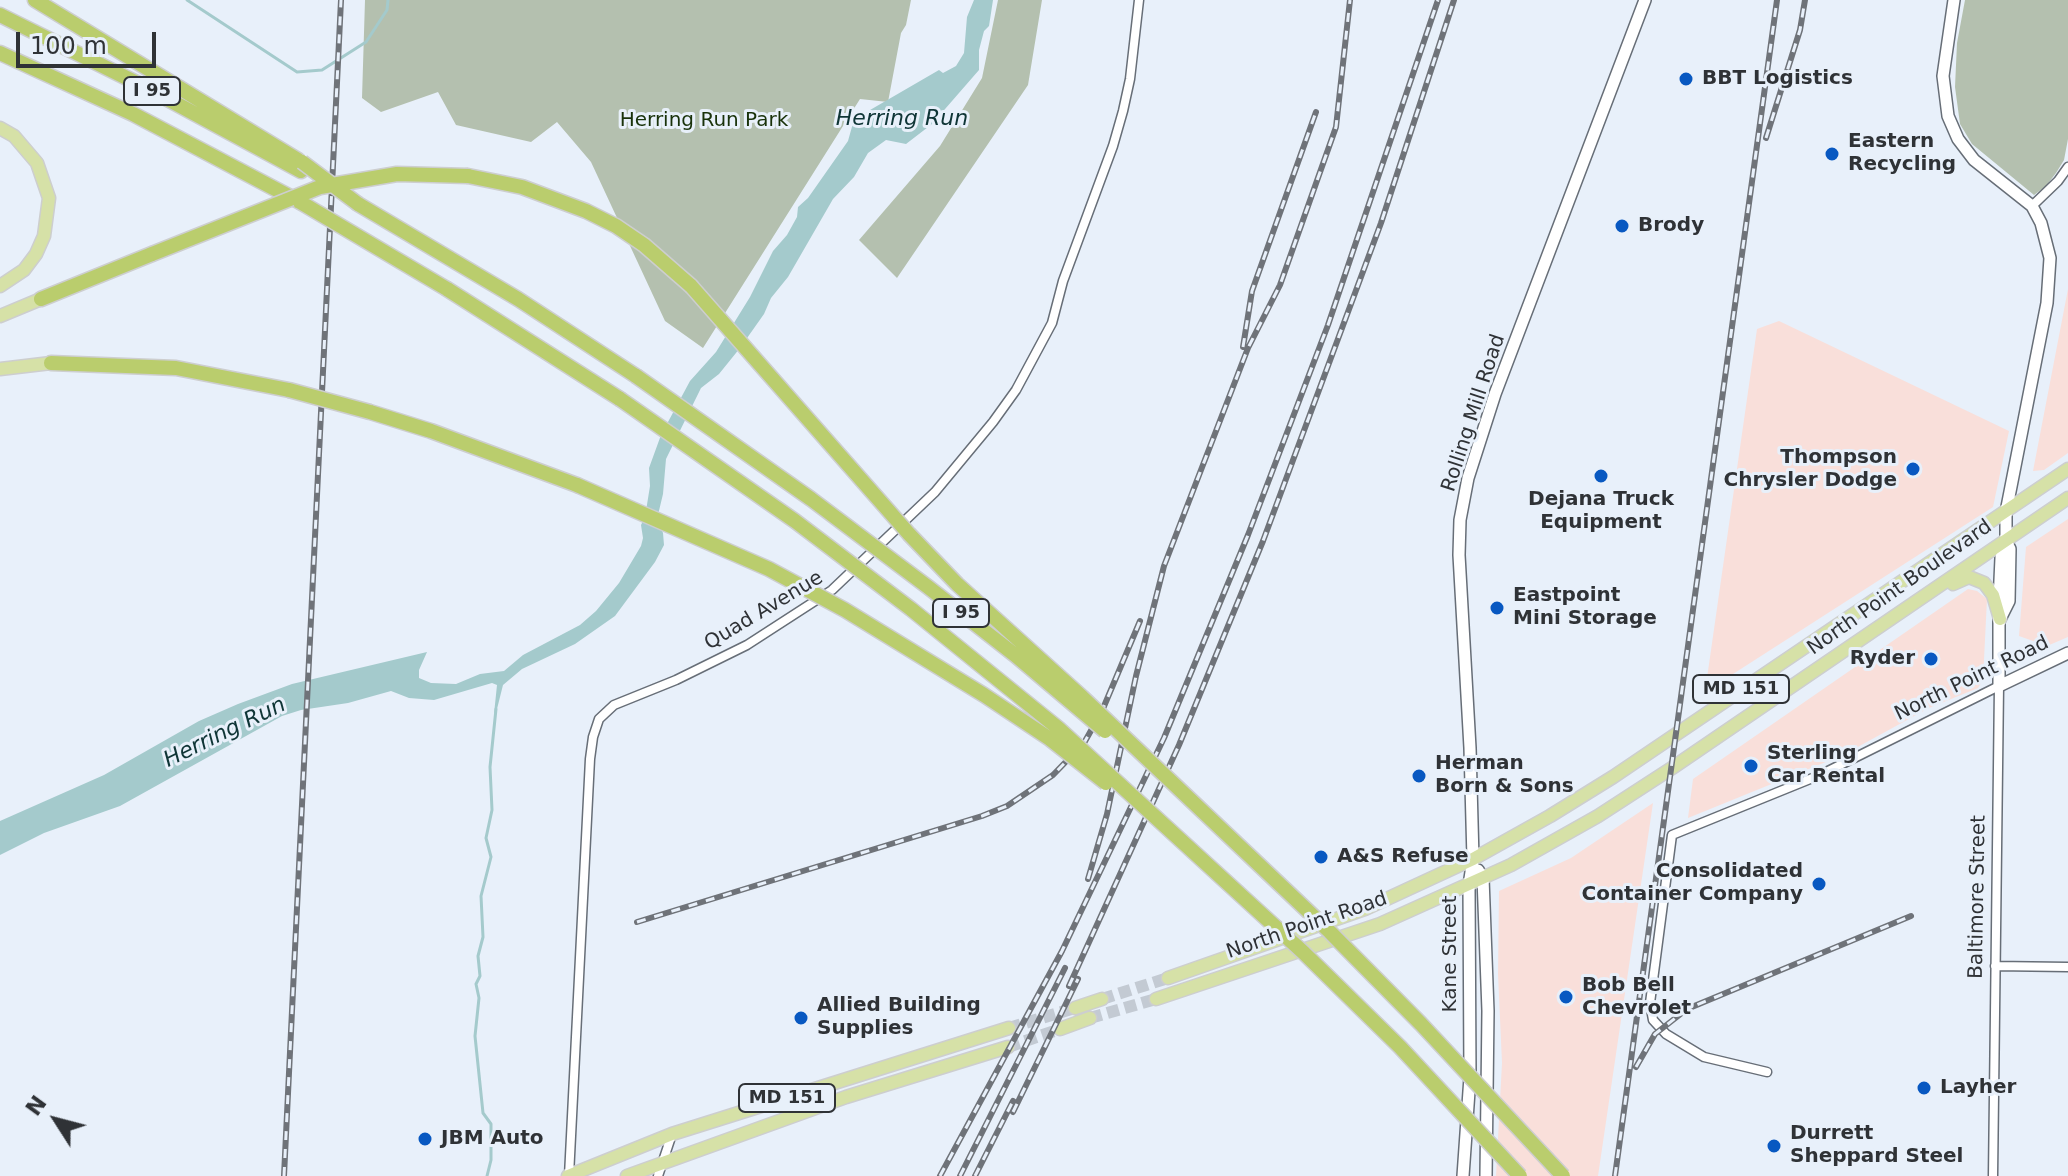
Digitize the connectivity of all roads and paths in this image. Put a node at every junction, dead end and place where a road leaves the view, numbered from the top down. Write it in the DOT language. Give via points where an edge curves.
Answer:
graph roads {
  1 [pos="35,0"];
  2 [pos="1139,0"];
  3 [pos="1645,0"];
  4 [pos="1954,0"];
  5 [pos="0,15"];
  6 [pos="0,53"];
  7 [pos="0,128"];
  8 [pos="302,167"];
  9 [pos="2068,167"];
  10 [pos="2032,206"];
  11 [pos="0,286"];
  12 [pos="41,299"];
  13 [pos="0,316"];
  14 [pos="51,363"];
  15 [pos="0,369"];
  16 [pos="2068,469"];
  17 [pos="2068,498"];
  18 [pos="2006,512"];
  19 [pos="2006,539"];
  20 [pos="1914,604"];
  21 [pos="2000,619"];
  22 [pos="2068,653"];
  23 [pos="1999,686"];
  24 [pos="1192,849"];
  25 [pos="1473,859"];
  26 [pos="1268,873"];
  27 [pos="1483,878"];
  28 [pos="1469,885"];
  29 [pos="1335,920"];
  30 [pos="1341,937"];
  31 [pos="1995,966"];
  32 [pos="2068,967"];
  33 [pos="1168,978"];
  34 [pos="1102,999"];
  35 [pos="1156,999"];
  36 [pos="1075,1008"];
  37 [pos="1090,1018"];
  38 [pos="1009,1028"];
  39 [pos="1060,1029"];
  40 [pos="1008,1047"];
  41 [pos="867,1072"];
  42 [pos="1767,1072"];
  43 [pos="872,1089"];
  44 [pos="785,1098"];
  45 [pos="790,1117"];
  46 [pos="672,1134"];
  47 [pos="662,1162"];
  48 [pos="568,1176"];
  49 [pos="627,1176"];
  50 [pos="658,1176"];
  51 [pos="1463,1176"];
  52 [pos="1486,1176"];
  53 [pos="1520,1176"];
  54 [pos="1563,1176"];
  55 [pos="1993,1176"];
  1 -- 8 [label="highway"];
  2 -- 48 [label="street, Quad Avenue" via="1123,111 1052,323 993,422 935,492 832,590 747,645 614,705 599,719 590,759"];
  3 -- 25 [label="street, Rolling Mill Road" via="1495,394 1464,501 1459,555"];
  4 -- 10 [label="street" via="1943,76 1948,116 1968,153"];
  5 -- 8 [label="highway, I 95"];
  6 -- 24 [label="highway, I 95, bridge" via="133,114 300,202 620,399 911,609 1058,728"];
  7 -- 11 [label="main road" via="37,163 49,198 36,254"];
  8 -- 26 [label="highway, I 95, bridge" via="636,376 811,499 990,635"];
  9 -- 10 [label="street"];
  10 -- 18 [label="street, Baltimore Street" via="2048,247 2047,303"];
  12 -- 13 [label="main road"];
  12 -- 26 [label="highway, bridge" via="320,187 397,174 468,176 522,187 586,211 644,245 691,286 957,584"];
  14 -- 15 [label="main road"];
  14 -- 24 [label="highway, bridge" via="176,368 289,390 493,452 577,485 769,569 857,617 1050,739"];
  16 -- 18 [label="main road, North Point Boulevard / MD 151"];
  17 -- 19 [label="main road, North Point Boulevard / MD 151"];
  18 -- 19 [label="street, Baltimore Street"];
  18 -- 25 [label="main road, North Point Boulevard / MD 151" via="1613,777"];
  19 -- 20 [label="main road, North Point Boulevard / MD 151"];
  19 -- 21 [label="street, Baltimore Street"];
  20 -- 21 [label="main road" via="1969,577 1990,589"];
  20 -- 27 [label="main road, North Point Boulevard / MD 151" via="1625,799"];
  21 -- 23 [label="street, Baltimore Street"];
  22 -- 23 [label="street, North Point Road"];
  23 -- 31 [label="street, Baltimore Street"];
  23 -- 42 [label="street, North Point Road" via="1820,775 1672,835 1650,1003 1653,1020 1704,1057"];
  24 -- 53 [label="highway, I 95, bridge" via="1400,1047"];
  25 -- 27 [label="street, Kane Street"];
  25 -- 28 [label="street, Kane Street"];
  25 -- 29 [label="main road, North Point Road / MD 151"];
  26 -- 54 [label="highway, I 95, bridge" via="1421,1024"];
  27 -- 28 [label="main road, North Point Boulevard / MD 151"];
  27 -- 52 [label="street, Kane Street"];
  28 -- 30 [label="main road, North Point Road / MD 151"];
  28 -- 51 [label="street, Kane Street" via="1470,1077"];
  29 -- 30 [label="main road"];
  29 -- 33 [label="main road, North Point Road / MD 151"];
  30 -- 35 [label="main road, North Point Road / MD 151"];
  31 -- 32 [label="street"];
  31 -- 55 [label="street, Baltimore Street"];
  34 -- 36 [label="main road"];
  37 -- 39 [label="main road"];
  38 -- 41 [label="main road, MD 151"];
  40 -- 43 [label="main road, MD 151"];
  41 -- 43 [label="main road"];
  41 -- 44 [label="main road, MD 151"];
  43 -- 45 [label="main road, MD 151"];
  44 -- 45 [label="main road"];
  44 -- 46 [label="main road, MD 151"];
  45 -- 47 [label="main road, MD 151"];
  46 -- 47 [label="street"];
  46 -- 48 [label="main road, MD 151"];
  47 -- 49 [label="main road, MD 151"];
  47 -- 50 [label="street"];
}
